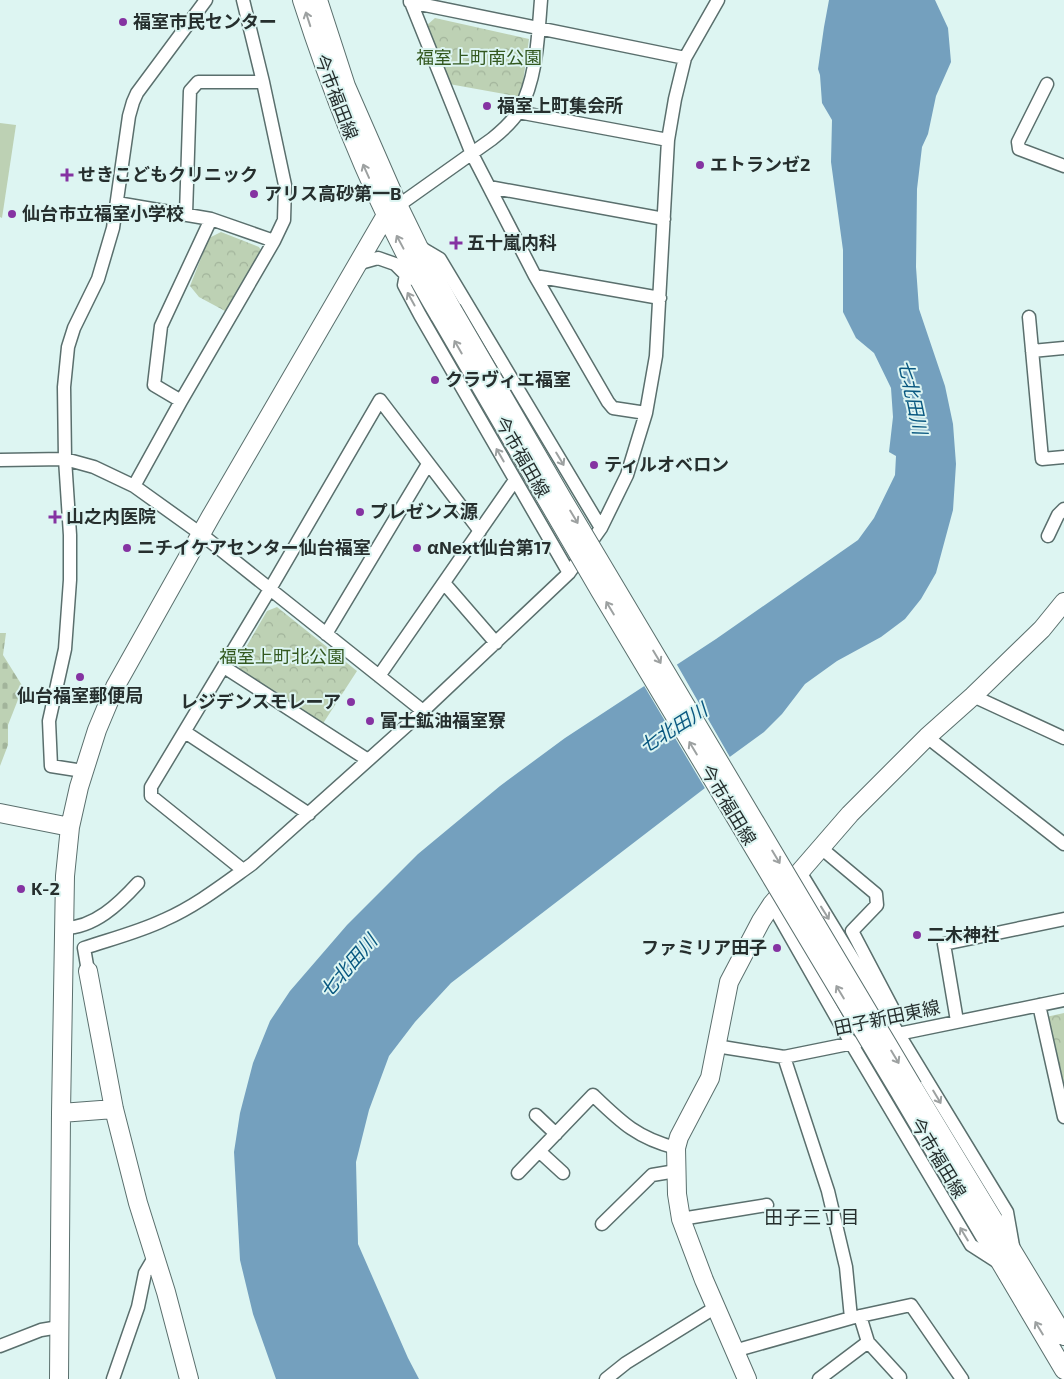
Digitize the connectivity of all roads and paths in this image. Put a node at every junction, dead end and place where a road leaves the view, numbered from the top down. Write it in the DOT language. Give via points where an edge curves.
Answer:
graph roads {
  1 [pos="206,0"];
  2 [pos="243,0"];
  3 [pos="302,0"];
  4 [pos="318,0"];
  5 [pos="541,0"];
  6 [pos="718,0"];
  7 [pos="410,1"];
  8 [pos="539,28"];
  9 [pos="685,58"];
  10 [pos="263,82"];
  11 [pos="1047,84"];
  12 [pos="518,112"];
  13 [pos="668,140"];
  14 [pos="472,154"];
  15 [pos="1064,166"];
  16 [pos="489,187"];
  17 [pos="118,203"];
  18 [pos="392,210"];
  19 [pos="186,214"];
  20 [pos="211,219"];
  21 [pos="664,219"];
  22 [pos="274,241"];
  23 [pos="418,246"];
  24 [pos="358,264"];
  25 [pos="406,274"];
  26 [pos="535,276"];
  27 [pos="660,298"];
  28 [pos="441,309"];
  29 [pos="1029,317"];
  30 [pos="1064,348"];
  31 [pos="1032,351"];
  32 [pos="181,401"];
  33 [pos="646,413"];
  34 [pos="1064,457"];
  35 [pos="65,459"];
  36 [pos="0,460"];
  37 [pos="428,464"];
  38 [pos="515,480"];
  39 [pos="134,486"];
  40 [pos="1064,509"];
  41 [pos="601,528"];
  42 [pos="480,531"];
  43 [pos="201,534"];
  44 [pos="1048,536"];
  45 [pos="570,573"];
  46 [pos="444,583"];
  47 [pos="270,589"];
  48 [pos="1064,602"];
  49 [pos="326,634"];
  50 [pos="496,643"];
  51 [pos="224,667"];
  52 [pos="379,676"];
  53 [pos="973,696"];
  54 [pos="423,711"];
  55 [pos="185,732"];
  56 [pos="927,737"];
  57 [pos="1064,738"];
  58 [pos="368,760"];
  59 [pos="83,771"];
  60 [pos="0,813"];
  61 [pos="309,814"];
  62 [pos="70,827"];
  63 [pos="1064,844"];
  64 [pos="821,848"];
  65 [pos="243,870"];
  66 [pos="800,872"];
  67 [pos="138,883"];
  68 [pos="772,904"];
  69 [pos="1064,920"];
  70 [pos="64,928"];
  71 [pos="88,971"];
  72 [pos="1064,1000"];
  73 [pos="1038,1005"];
  74 [pos="957,1021"];
  75 [pos="903,1033"];
  76 [pos="851,1044"];
  77 [pos="716,1046"];
  78 [pos="784,1058"];
  79 [pos="907,1091"];
  80 [pos="114,1109"];
  81 [pos="61,1113"];
  82 [pos="536,1115"];
  83 [pos="1064,1117"];
  84 [pos="556,1134"];
  85 [pos="676,1148"];
  86 [pos="539,1151"];
  87 [pos="676,1170"];
  88 [pos="518,1173"];
  89 [pos="563,1173"];
  90 [pos="767,1204"];
  91 [pos="681,1219"];
  92 [pos="602,1224"];
  93 [pos="1014,1252"];
  94 [pos="155,1256"];
  95 [pos="1001,1264"];
  96 [pos="716,1307"];
  97 [pos="855,1317"];
  98 [pos="59,1327"];
  99 [pos="1064,1336"];
  100 [pos="868,1342"];
  101 [pos="0,1346"];
  102 [pos="734,1350"];
  103 [pos="1064,1370"];
  104 [pos="900,1377"];
  105 [pos="59,1379"];
  106 [pos="113,1379"];
  107 [pos="189,1379"];
  108 [pos="606,1379"];
  109 [pos="747,1379"];
  110 [pos="818,1379"];
  111 [pos="962,1379"];
  1 -- 17 [label="street" via="133,102"];
  2 -- 10 [label="street"];
  18 -- 3 [label="main road, 今市福田線, one-way" via="352,139"];
  4 -- 18 [label="main road, 今市福田線"];
  5 -- 8 [label="street"];
  6 -- 9 [label="street"];
  7 -- 8 [label="street"];
  7 -- 14 [label="street"];
  8 -- 9 [label="street"];
  8 -- 12 [label="street" via="527,92"];
  9 -- 13 [label="street"];
  10 -- 19 [label="street" via="198,82 190,90"];
  10 -- 22 [label="street" via="285,185 284,220"];
  11 -- 15 [label="street" via="1018,142 1018,149"];
  12 -- 13 [label="street"];
  12 -- 14 [label="street" via="508,126"];
  13 -- 21 [label="street"];
  14 -- 16 [label="street"];
  14 -- 18 [label="street"];
  16 -- 21 [label="street"];
  16 -- 26 [label="street"];
  17 -- 19 [label="street"];
  17 -- 35 [label="street" via="98,279 68,347 64,387"];
  18 -- 23 [label="main road, 今市福田線"];
  18 -- 24 [label="main road"];
  28 -- 18 [label="main road, 今市福田線, one-way"];
  19 -- 20 [label="street"];
  20 -- 22 [label="street"];
  20 -- 32 [label="street" via="160,326 154,385"];
  21 -- 27 [label="street"];
  22 -- 32 [label="street"];
  23 -- 28 [label="main road, 今市福田線"];
  23 -- 41 [label="street, one-way" via="440,259"];
  24 -- 25 [label="street" via="378,258 395,264"];
  24 -- 43 [label="main road"];
  25 -- 28 [label="street"];
  38 -- 25 [label="street, one-way" via="404,285"];
  26 -- 27 [label="street"];
  26 -- 33 [label="street" via="608,402 613,408"];
  27 -- 33 [label="street" via="656,356"];
  28 -- 79 [label="main road, 今市福田線, bridge" via="600,591"];
  29 -- 31 [label="street"];
  30 -- 31 [label="street"];
  31 -- 34 [label="street" via="1042,459"];
  32 -- 39 [label="street"];
  33 -- 41 [label="street" via="627,475"];
  35 -- 36 [label="street"];
  35 -- 39 [label="street" via="94,467"];
  35 -- 59 [label="street" via="70,580 65,649 49,722 51,766"];
  37 -- 42 [label="street"];
  37 -- 47 [label="street" via="380,400"];
  37 -- 49 [label="street"];
  38 -- 42 [label="street"];
  38 -- 45 [label="street"];
  39 -- 43 [label="street"];
  40 -- 44 [label="street"];
  41 -- 45 [label="street"];
  42 -- 46 [label="street"];
  43 -- 47 [label="street"];
  43 -- 59 [label="main road" via="114,687"];
  45 -- 50 [label="street"];
  46 -- 50 [label="street"];
  46 -- 52 [label="street"];
  47 -- 49 [label="street"];
  47 -- 51 [label="street"];
  48 -- 53 [label="main road" via="1042,629"];
  49 -- 52 [label="street"];
  50 -- 54 [label="street"];
  51 -- 55 [label="street"];
  51 -- 58 [label="street"];
  52 -- 54 [label="street"];
  53 -- 56 [label="main road"];
  53 -- 57 [label="street"];
  54 -- 58 [label="street"];
  55 -- 61 [label="street"];
  55 -- 65 [label="street" via="151,787 151,796"];
  56 -- 63 [label="street"];
  56 -- 64 [label="main road" via="850,814"];
  58 -- 61 [label="street"];
  59 -- 62 [label="main road"];
  60 -- 62 [label="main road"];
  61 -- 65 [label="street"];
  62 -- 70 [label="main road"];
  64 -- 66 [label="main road"];
  64 -- 75 [label="street" via="876,894 877,905 852,931"];
  65 -- 71 [label="street" via="163,921 84,948"];
  66 -- 68 [label="main road"];
  66 -- 75 [label="street, one-way"];
  67 -- 70 [label="street" via="108,911 79,927"];
  68 -- 76 [label="street"];
  68 -- 77 [label="main road" via="729,982"];
  69 -- 74 [label="street" via="944,944"];
  70 -- 81 [label="main road"];
  71 -- 80 [label="main road"];
  72 -- 73 [label="street, 田子新田東線"];
  73 -- 74 [label="street, 田子新田東線"];
  73 -- 83 [label="street"];
  74 -- 75 [label="street, 田子新田東線"];
  75 -- 76 [label="street, 田子新田東線"];
  75 -- 93 [label="street, one-way" via="1007,1212"];
  76 -- 78 [label="street, 田子新田東線"];
  95 -- 76 [label="street, one-way" via="971,1245"];
  77 -- 78 [label="street, 田子新田東線"];
  77 -- 85 [label="main road" via="710,1078"];
  78 -- 97 [label="street" via="828,1191"];
  79 -- 93 [label="main road, 今市福田線"];
  79 -- 95 [label="main road, 今市福田線"];
  80 -- 81 [label="main road"];
  80 -- 94 [label="main road"];
  81 -- 98 [label="main road"];
  82 -- 84 [label="street"];
  84 -- 85 [label="street" via="593,1096 635,1132"];
  84 -- 86 [label="street"];
  85 -- 87 [label="main road"];
  86 -- 88 [label="street"];
  86 -- 89 [label="street"];
  87 -- 91 [label="main road"];
  87 -- 92 [label="street" via="652,1175"];
  90 -- 91 [label="street"];
  91 -- 96 [label="main road"];
  93 -- 99 [label="main road, 今市福田線"];
  94 -- 106 [label="street" via="144,1273 138,1307"];
  94 -- 107 [label="main road"];
  103 -- 95 [label="main road, 今市福田線, one-way"];
  96 -- 102 [label="main road"];
  96 -- 108 [label="street"];
  97 -- 100 [label="street"];
  97 -- 102 [label="street"];
  97 -- 111 [label="street" via="911,1305"];
  98 -- 101 [label="street"];
  98 -- 105 [label="main road"];
  100 -- 104 [label="street"];
  100 -- 110 [label="street"];
  102 -- 109 [label="main road"];
}
